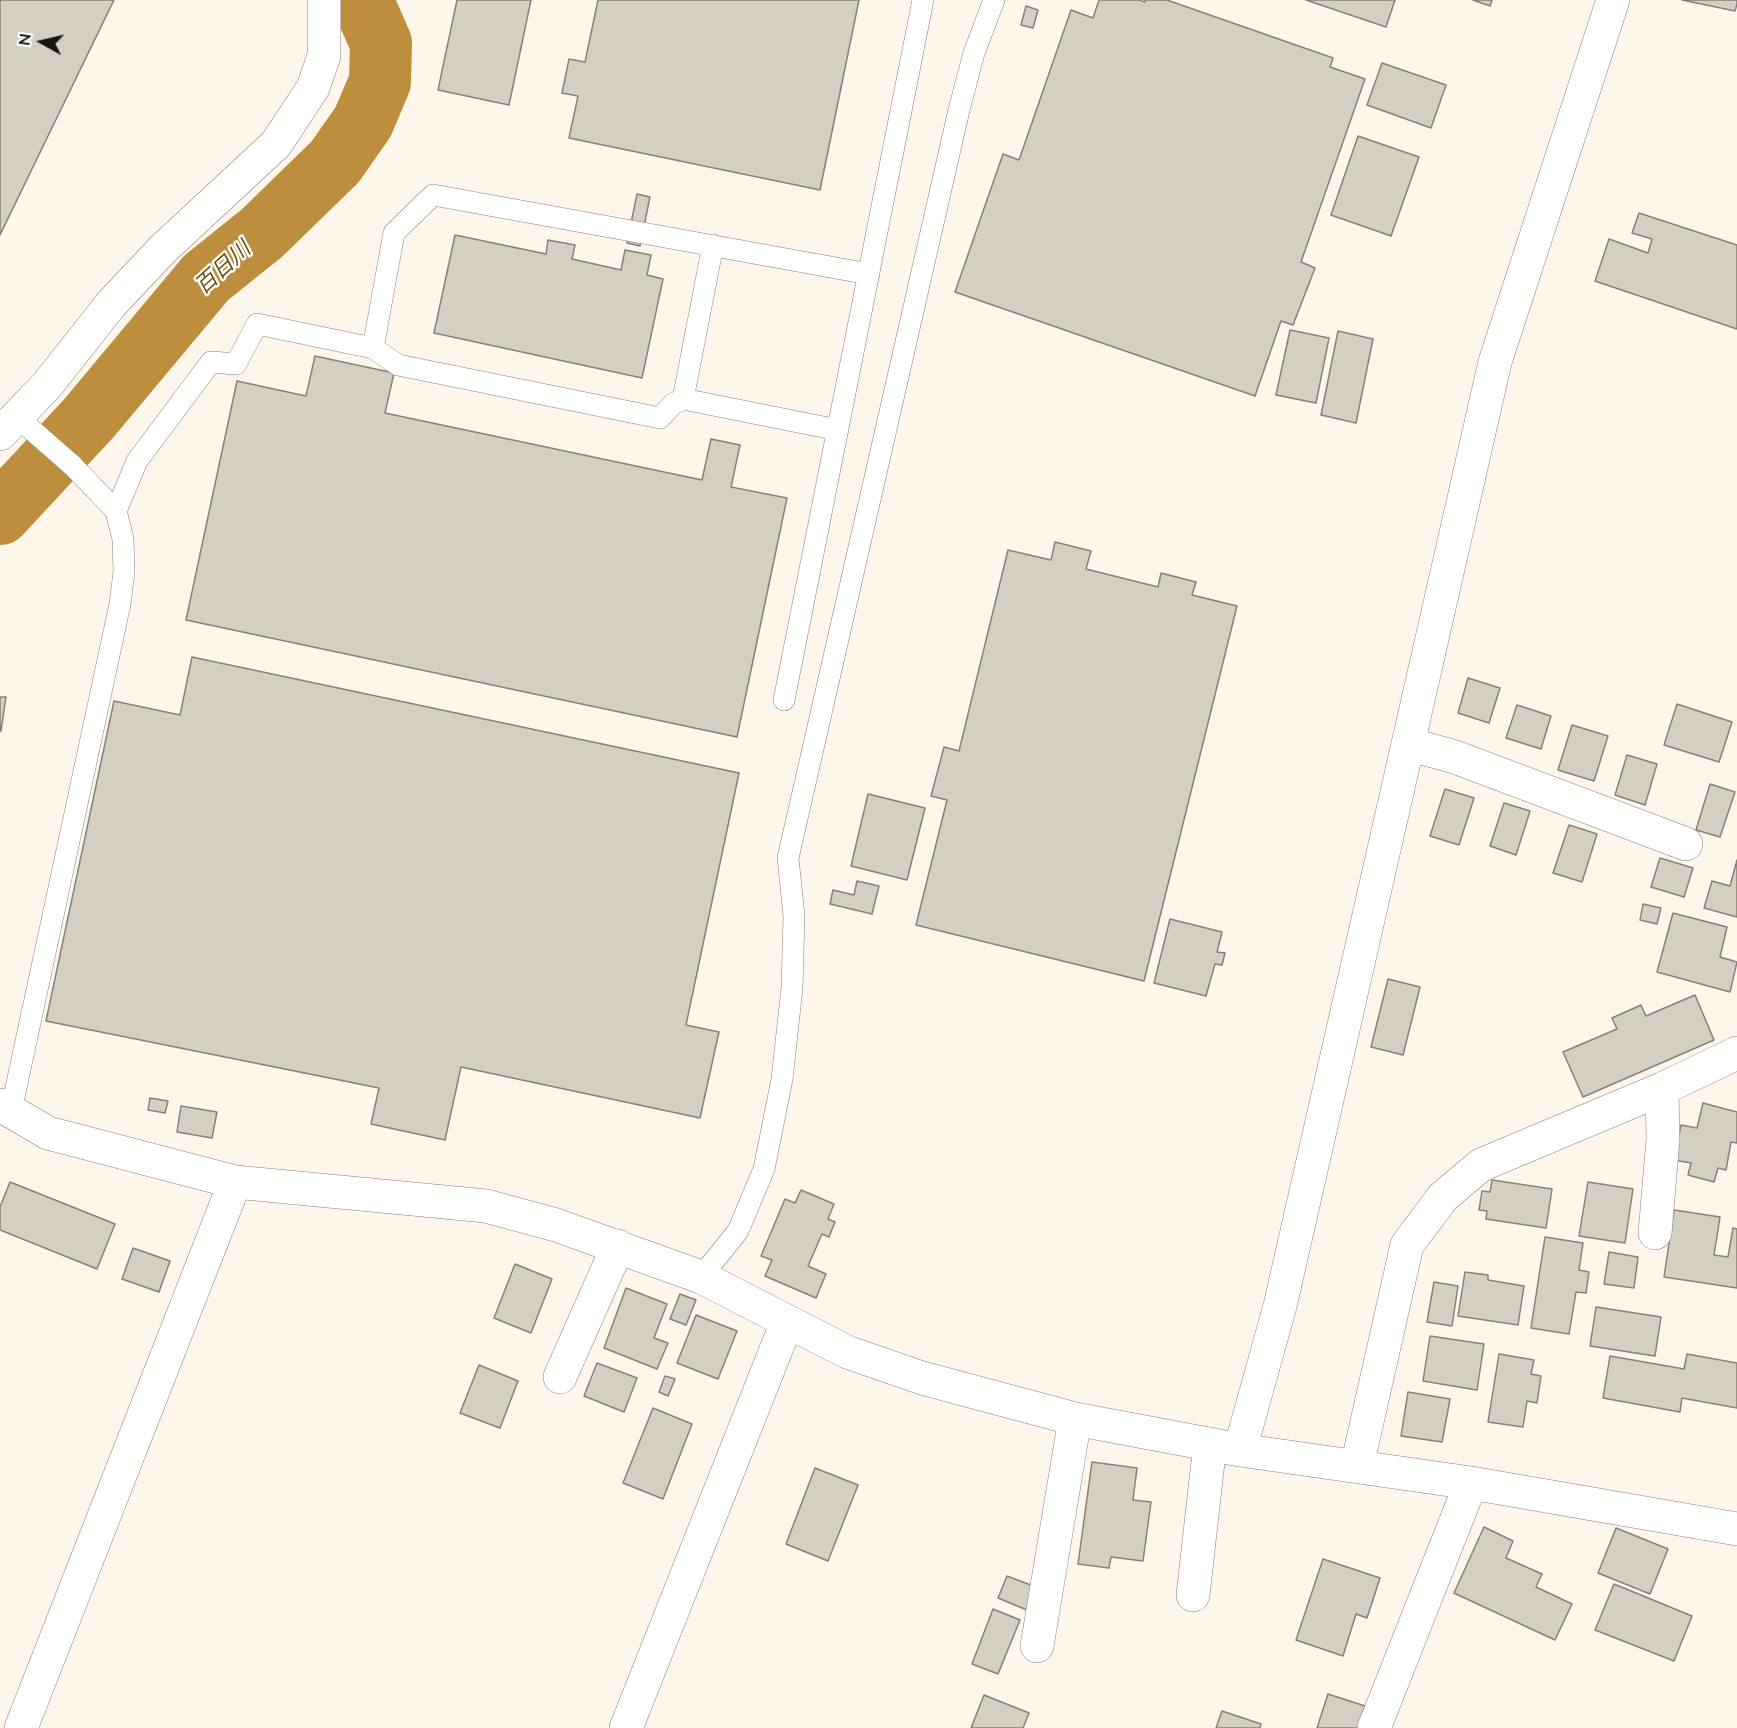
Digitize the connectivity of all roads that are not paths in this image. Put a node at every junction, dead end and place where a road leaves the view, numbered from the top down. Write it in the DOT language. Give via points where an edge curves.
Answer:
graph roads {
  1 [pos="324,0"];
  2 [pos="923,0"];
  3 [pos="994,0"];
  4 [pos="1613,0"];
  5 [pos="713,245"];
  6 [pos="869,274"];
  7 [pos="374,348"];
  8 [pos="683,399"];
  9 [pos="8,425"];
  10 [pos="838,430"];
  11 [pos="116,511"];
  12 [pos="784,699"];
  13 [pos="1408,744"];
  14 [pos="1686,844"];
  15 [pos="1737,1053"];
  16 [pos="1662,1089"];
  17 [pos="5,1108"];
  18 [pos="235,1182"];
  19 [pos="1655,1233"];
  20 [pos="618,1246"];
  21 [pos="701,1277"];
  22 [pos="787,1322"];
  23 [pos="560,1377"];
  24 [pos="1075,1419"];
  25 [pos="1225,1447"];
  26 [pos="1357,1466"];
  27 [pos="1471,1483"];
  28 [pos="1737,1529"];
  29 [pos="1193,1595"];
  30 [pos="1037,1646"];
  31 [pos="21,1728"];
  32 [pos="626,1728"];
  33 [pos="1374,1728"];
  1 -- 9 [label="street" via="324,56 313,88 276,144 163,249"];
  2 -- 6 [label="lane"];
  3 -- 21 [label="lane" via="959,110 788,858 794,916 792,988 782,1080 764,1169 738,1231"];
  4 -- 13 [label="street" via="1496,362"];
  5 -- 6 [label="lane"];
  5 -- 7 [label="lane" via="433,195 394,233"];
  5 -- 8 [label="lane"];
  6 -- 10 [label="lane"];
  7 -- 8 [label="lane" via="398,365 660,417"];
  7 -- 11 [label="lane" via="257,324 236,364 211,362 204,371 137,461"];
  8 -- 10 [label="lane"];
  9 -- 11 [label="lane" via="73,466"];
  10 -- 12 [label="lane"];
  11 -- 17 [label="lane" via="123,539 120,604"];
  13 -- 14 [label="street" via="1455,757"];
  13 -- 25 [label="street" via="1280,1306"];
  15 -- 16 [label="street"];
  16 -- 19 [label="street" via="1663,1138"];
  16 -- 26 [label="street" via="1481,1165 1443,1197 1407,1245"];
  17 -- 18 [label="street" via="48,1133"];
  18 -- 20 [label="street" via="486,1206 556,1224"];
  18 -- 31 [label="street"];
  20 -- 21 [label="street"];
  20 -- 23 [label="street"];
  21 -- 22 [label="street"];
  22 -- 24 [label="street" via="847,1352 922,1378"];
  22 -- 32 [label="street"];
  24 -- 25 [label="street"];
  24 -- 30 [label="street"];
  25 -- 26 [label="street"];
  25 -- 29 [label="street"];
  26 -- 27 [label="street"];
  27 -- 28 [label="street"];
  27 -- 33 [label="street"];
}
